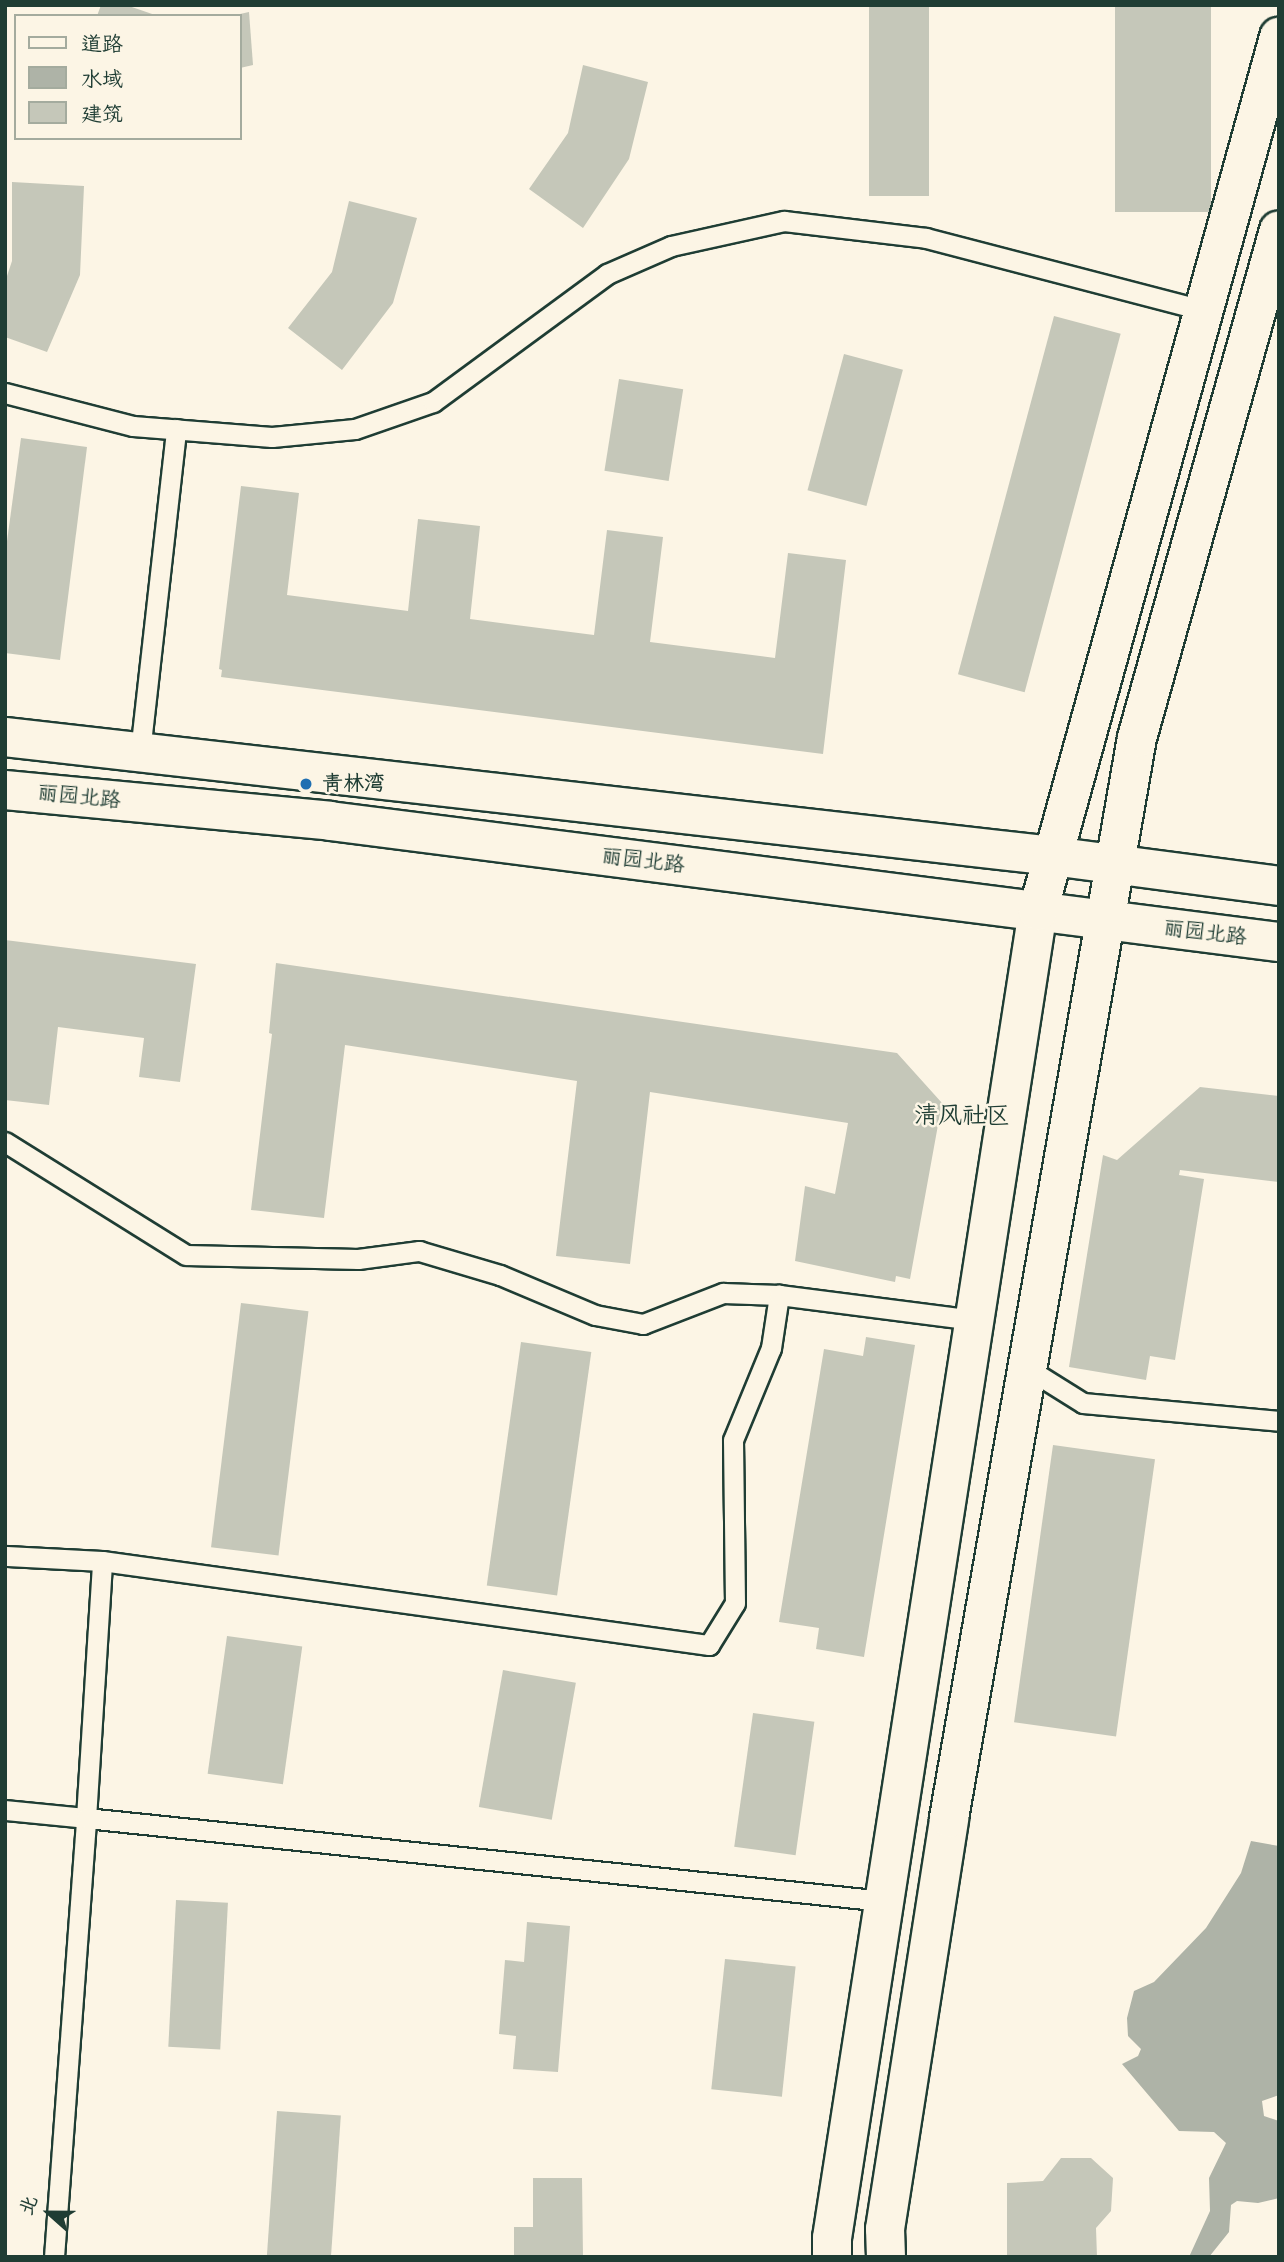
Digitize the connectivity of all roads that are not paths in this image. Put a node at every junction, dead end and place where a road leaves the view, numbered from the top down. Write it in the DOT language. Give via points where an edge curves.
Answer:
graph roads {
  1 [pos="1279,37"];
  2 [pos="1279,230"];
  3 [pos="1203,310"];
  4 [pos="5,393"];
  5 [pos="176,429"];
  6 [pos="5,737"];
  7 [pos="140,752"];
  8 [pos="5,790"];
  9 [pos="1052,856"];
  10 [pos="1115,864"];
  11 [pos="1279,886"];
  12 [pos="1038,911"];
  13 [pos="1105,920"];
  14 [pos="1279,942"];
  15 [pos="5,1142"];
  16 [pos="779,1295"];
  17 [pos="974,1320"];
  18 [pos="1027,1368"];
  19 [pos="1279,1421"];
  20 [pos="5,1556"];
  21 [pos="102,1561"];
  22 [pos="5,1810"];
  23 [pos="86,1818"];
  24 [pos="884,1901"];
  25 [pos="54,2257"];
  26 [pos="832,2257"];
  27 [pos="886,2257"];
  1 -- 3 [label="street"];
  2 -- 10 [label="street" via="1137,738"];
  3 -- 5 [label="lane" via="926,238 784,222 671,246 607,274 433,402 355,429 272,437"];
  3 -- 9 [label="street"];
  4 -- 5 [label="lane" via="133,426"];
  5 -- 7 [label="lane"];
  6 -- 7 [label="street"];
  7 -- 9 [label="street"];
  8 -- 12 [label="street, 丽园北路" via="330,821"];
  9 -- 10 [label="street"];
  9 -- 12 [label="street"];
  10 -- 11 [label="street"];
  10 -- 13 [label="street"];
  12 -- 13 [label="street, 丽园北路"];
  12 -- 17 [label="street"];
  13 -- 14 [label="street, 丽园北路"];
  13 -- 18 [label="street"];
  15 -- 16 [label="lane" via="186,1255 358,1259 419,1251 500,1275 594,1315 643,1324 723,1293"];
  16 -- 17 [label="lane"];
  16 -- 21 [label="lane" via="771,1348 733,1440 735,1603 709,1645"];
  17 -- 24 [label="street"];
  18 -- 19 [label="lane" via="1083,1403"];
  18 -- 27 [label="street" via="949,1818 886,2229"];
  20 -- 21 [label="lane"];
  21 -- 23 [label="lane"];
  22 -- 23 [label="lane"];
  23 -- 24 [label="lane"];
  23 -- 25 [label="lane"];
  24 -- 26 [label="street"];
}
